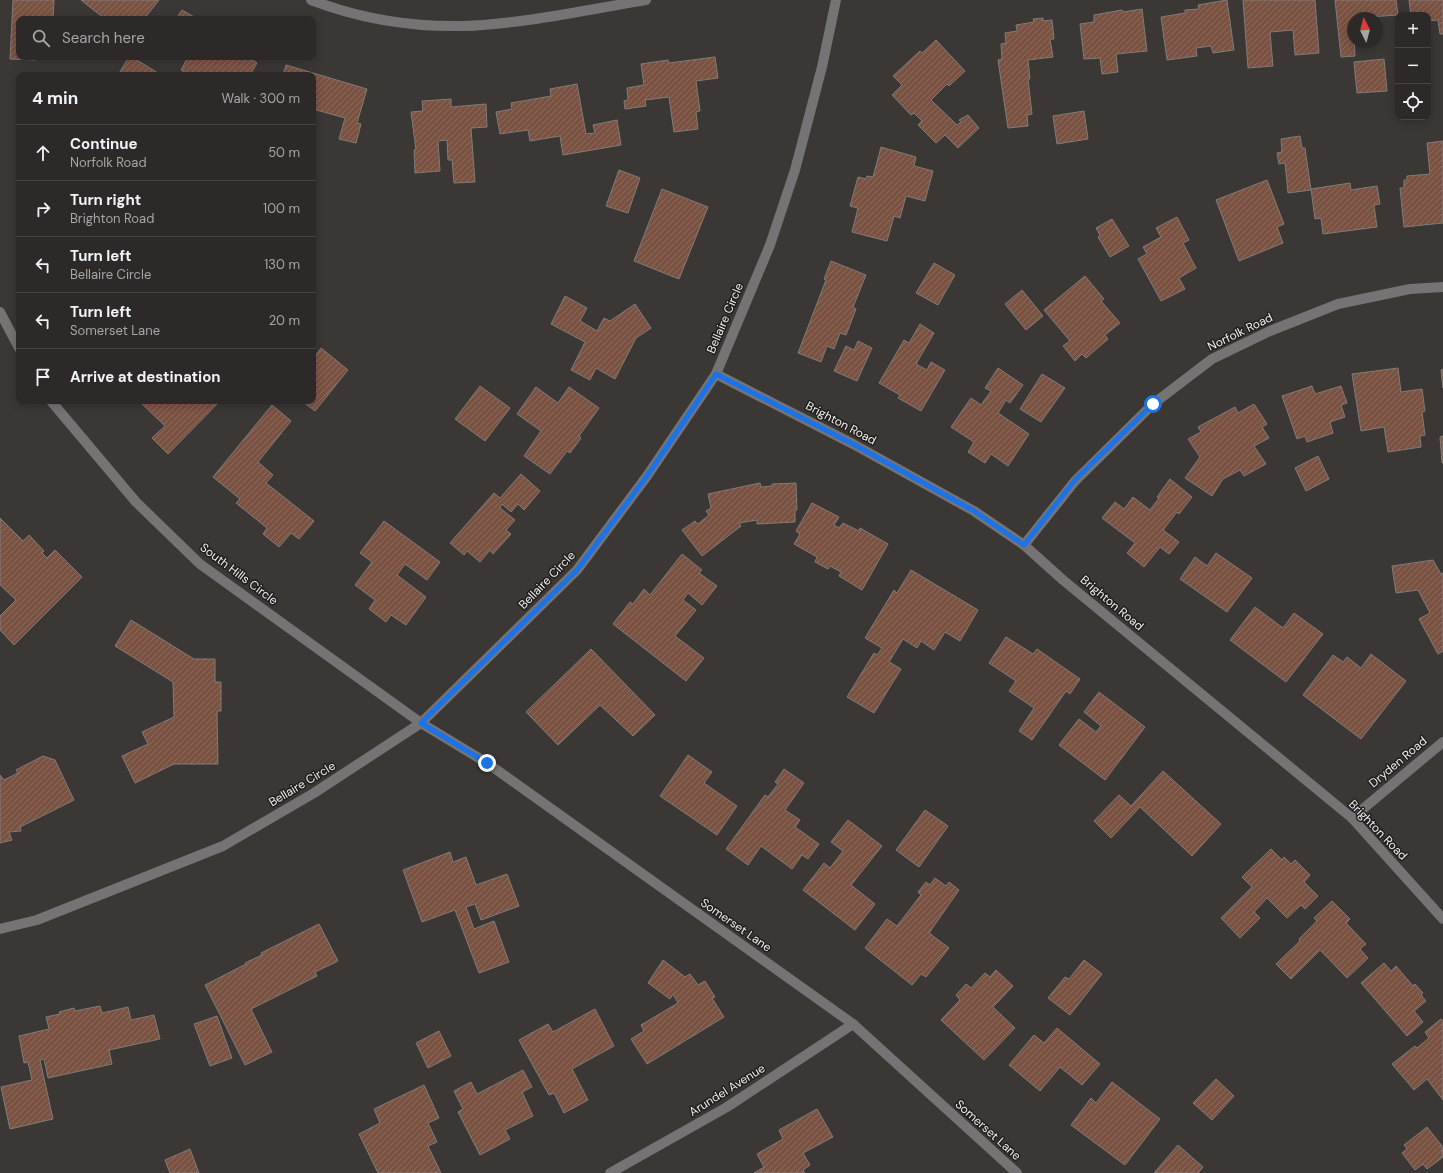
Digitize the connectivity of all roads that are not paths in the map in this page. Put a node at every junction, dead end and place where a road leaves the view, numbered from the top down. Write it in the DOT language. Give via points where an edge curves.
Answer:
graph roads {
  1 [pos="311,0"];
  2 [pos="646,0"];
  3 [pos="836,0"];
  4 [pos="1443,287"];
  5 [pos="0,312"];
  6 [pos="16,342"];
  7 [pos="716,374"];
  8 [pos="53,404"];
  9 [pos="1024,545"];
  10 [pos="421,723"];
  11 [pos="1443,742"];
  12 [pos="1352,818"];
  13 [pos="1443,919"];
  14 [pos="0,929"];
  15 [pos="853,1024"];
  16 [pos="610,1173"];
  17 [pos="1017,1173"];
  1 -- 2 [label="street" via="341,12 401,22 462,26 513,21"];
  3 -- 7 [label="street, Bellaire Circle" via="822,67 795,170 770,245"];
  4 -- 9 [label="street, Norfolk Road" via="1410,289 1338,304 1270,331 1212,359 1153,404 1075,480"];
  5 -- 6 [label="street"];
  7 -- 9 [label="street, Brighton Road" via="853,444 974,511"];
  7 -- 10 [label="street, Bellaire Circle" via="647,476 577,570"];
  8 -- 10 [label="street, South Hills Circle" via="136,502 200,564"];
  9 -- 12 [label="street, Brighton Road"];
  10 -- 14 [label="street, Bellaire Circle" via="314,793 223,846 37,920"];
  10 -- 15 [label="street, Somerset Lane" via="487,763"];
  11 -- 12 [label="street, Dryden Road"];
  12 -- 13 [label="street, Brighton Road"];
  15 -- 16 [label="street, Arundel Avenue" via="727,1107"];
  15 -- 17 [label="street, Somerset Lane"];
}
